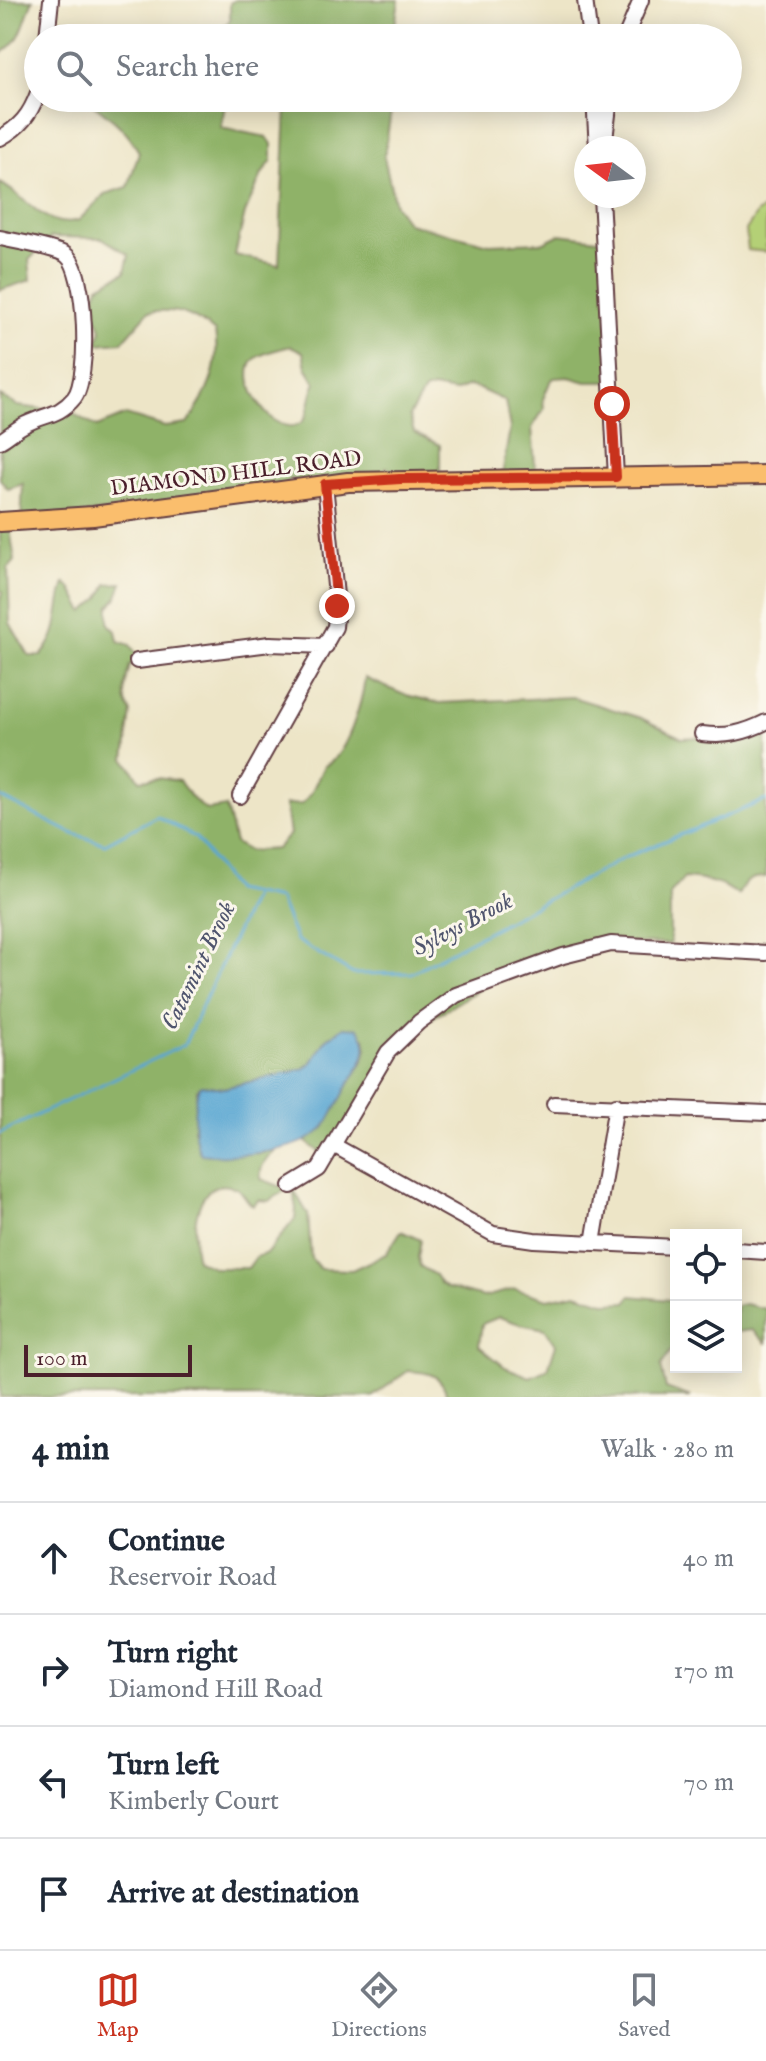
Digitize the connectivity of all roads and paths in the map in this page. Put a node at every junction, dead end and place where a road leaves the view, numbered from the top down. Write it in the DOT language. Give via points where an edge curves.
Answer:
graph roads {
  1 [pos="51,0"];
  2 [pos="585,0"];
  3 [pos="641,0"];
  4 [pos="48,24"];
  5 [pos="588,24"];
  6 [pos="631,24"];
  7 [pos="30,112"];
  8 [pos="595,112"];
  9 [pos="608,112"];
  10 [pos="596,136"];
  11 [pos="605,136"];
  12 [pos="0,138"];
  13 [pos="602,208"];
  14 [pos="0,238"];
  15 [pos="0,441"];
  16 [pos="766,475"];
  17 [pos="616,477"];
  18 [pos="325,484"];
  19 [pos="0,522"];
  20 [pos="326,646"];
  21 [pos="137,661"];
  22 [pos="766,722"];
  23 [pos="702,734"];
  24 [pos="240,796"];
  25 [pos="766,953"];
  26 [pos="554,1104"];
  27 [pos="616,1105"];
  28 [pos="766,1113"];
  29 [pos="335,1146"];
  30 [pos="291,1186"];
  31 [pos="593,1243"];
  32 [pos="670,1247"];
  33 [pos="742,1250"];
  34 [pos="766,1252"];
  1 -- 4 [label="street"];
  2 -- 5 [label="street"];
  3 -- 6 [label="street"];
  7 -- 12 [label="street"];
  8 -- 10 [label="street"];
  9 -- 11 [label="street"];
  13 -- 17 [label="street"];
  14 -- 15 [label="street" via="66,254 77,269 84,360 77,395 62,412 26,424"];
  16 -- 17 [label="main road, DIAMOND HILL ROAD"];
  17 -- 18 [label="main road, DIAMOND HILL ROAD"];
  18 -- 19 [label="main road, DIAMOND HILL ROAD" via="78,517"];
  18 -- 20 [label="street" via="337,606"];
  20 -- 21 [label="street" via="270,644"];
  20 -- 24 [label="street"];
  22 -- 23 [label="street" via="736,735"];
  25 -- 29 [label="street" via="611,944 456,995 388,1052"];
  26 -- 27 [label="street"];
  27 -- 28 [label="street"];
  27 -- 31 [label="street"];
  29 -- 30 [label="street" via="319,1169"];
  29 -- 31 [label="street" via="493,1234"];
  31 -- 32 [label="street"];
  33 -- 34 [label="street"];
}
